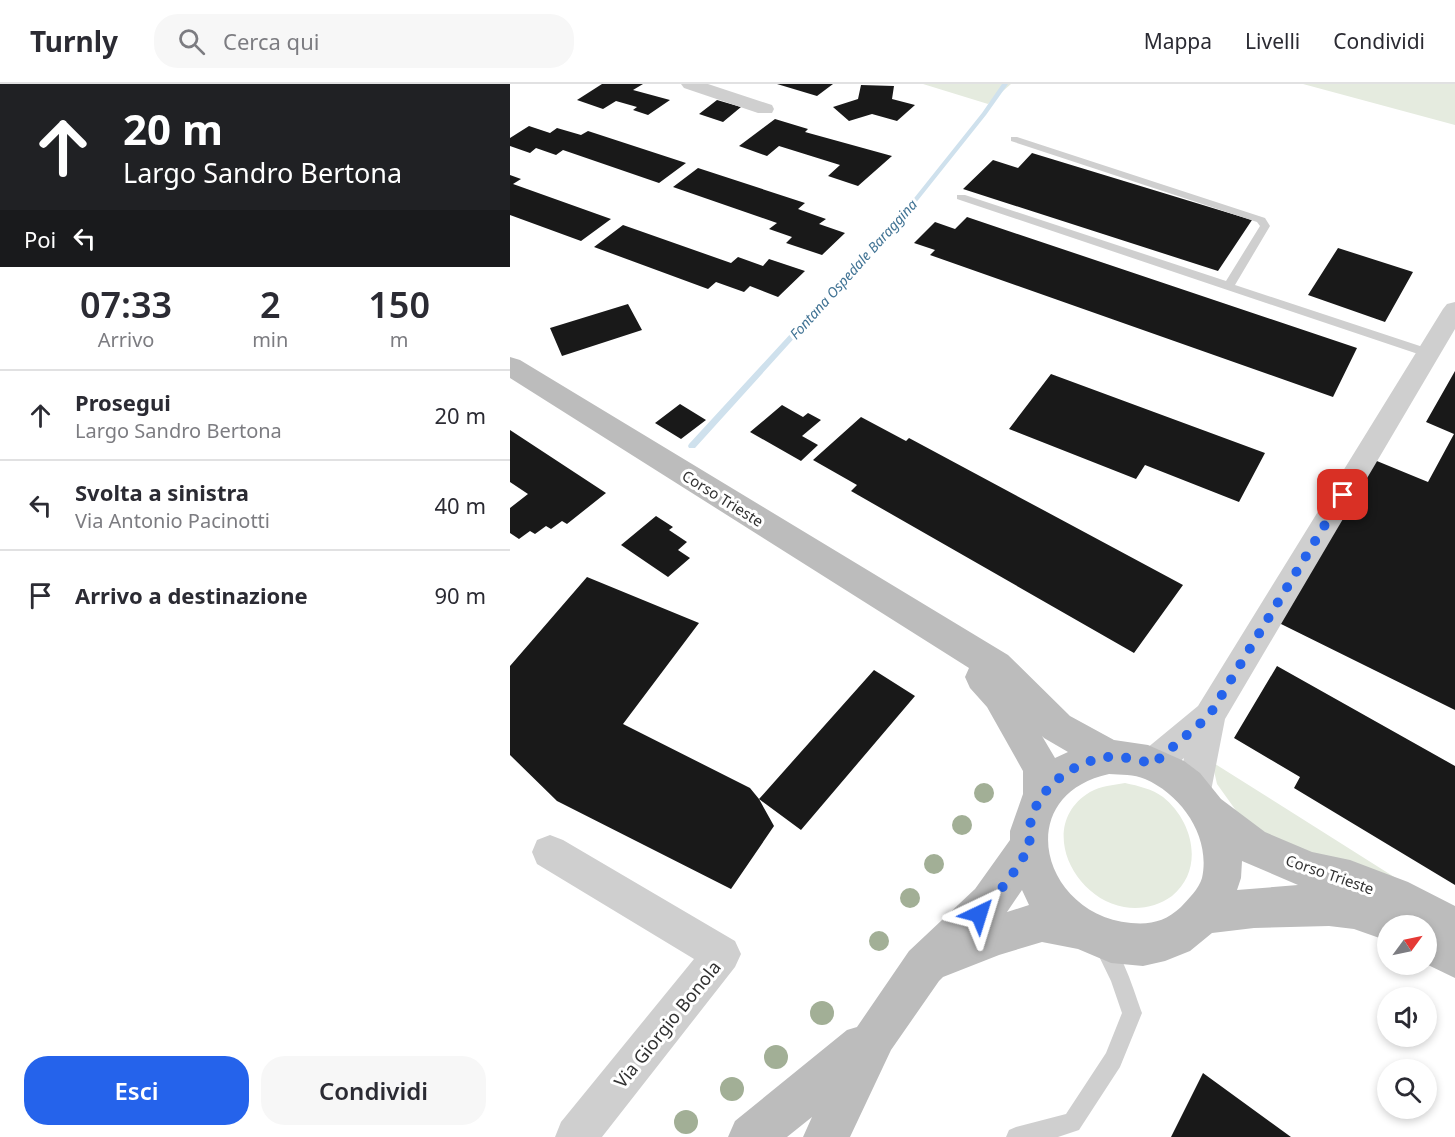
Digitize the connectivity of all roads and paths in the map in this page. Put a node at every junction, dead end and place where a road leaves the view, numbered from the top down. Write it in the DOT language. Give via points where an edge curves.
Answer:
graph roads {
  1 [pos="690,84"];
  2 [pos="765,109"];
  3 [pos="1014,139"];
  4 [pos="961,197"];
  5 [pos="1229,285"];
  6 [pos="1455,309"];
  7 [pos="1428,353"];
  8 [pos="510,366"];
  9 [pos="936,631"];
  10 [pos="1209,716"];
  11 [pos="1109,757"];
  12 [pos="1153,764"];
  13 [pos="1042,797"];
  14 [pos="1202,802"];
  15 [pos="1029,847"];
  16 [pos="550,852"];
  17 [pos="1204,914"];
  18 [pos="1383,915"];
  19 [pos="1455,928"];
  20 [pos="1088,935"];
  21 [pos="1437,946"];
  22 [pos="1455,957"];
  23 [pos="924,966"];
  24 [pos="876,1035"];
  25 [pos="576,1137"];
  26 [pos="751,1137"];
  27 [pos="826,1137"];
  28 [pos="1016,1137"];
  1 -- 2 [label="street"];
  3 -- 5 [label="lane" via="1261,220 1265,226"];
  4 -- 5 [label="lane"];
  5 -- 7 [label="lane"];
  6 -- 7 [label="street"];
  7 -- 10 [label="street"];
  8 -- 9 [label="main road, Corso Trieste"];
  9 -- 11 [label="main road, Corso Trieste" via="996,666 1057,727"];
  9 -- 13 [label="main road, Corso Trieste" via="1004,704 1041,768"];
  10 -- 12 [label="street"];
  10 -- 14 [label="street"];
  11 -- 12 [label="main road"];
  11 -- 13 [label="main road" via="1083,764 1059,777"];
  12 -- 14 [label="main road" via="1174,774"];
  13 -- 15 [label="main road" via="1031,820"];
  14 -- 17 [label="main road" via="1220,838 1223,865 1217,891"];
  14 -- 19 [label="main road, Corso Trieste" via="1251,845 1312,871 1350,880 1408,902"];
  15 -- 20 [label="main road" via="1035,878 1052,906"];
  15 -- 23 [label="main road" via="989,903"];
  16 -- 25 [label="street, Via Giorgio Bonola" via="722,954"];
  17 -- 18 [label="main road, Corso Trieste" via="1314,903"];
  17 -- 20 [label="main road" via="1183,933 1155,944 1125,946"];
  20 -- 23 [label="main road" via="1042,922 997,935"];
  20 -- 28 [label="lane" via="1119,977 1132,1014 1113,1060 1072,1123"];
  21 -- 22 [label="main road"];
  23 -- 24 [label="main road"];
  24 -- 26 [label="main road"];
  24 -- 27 [label="main road"];
}
